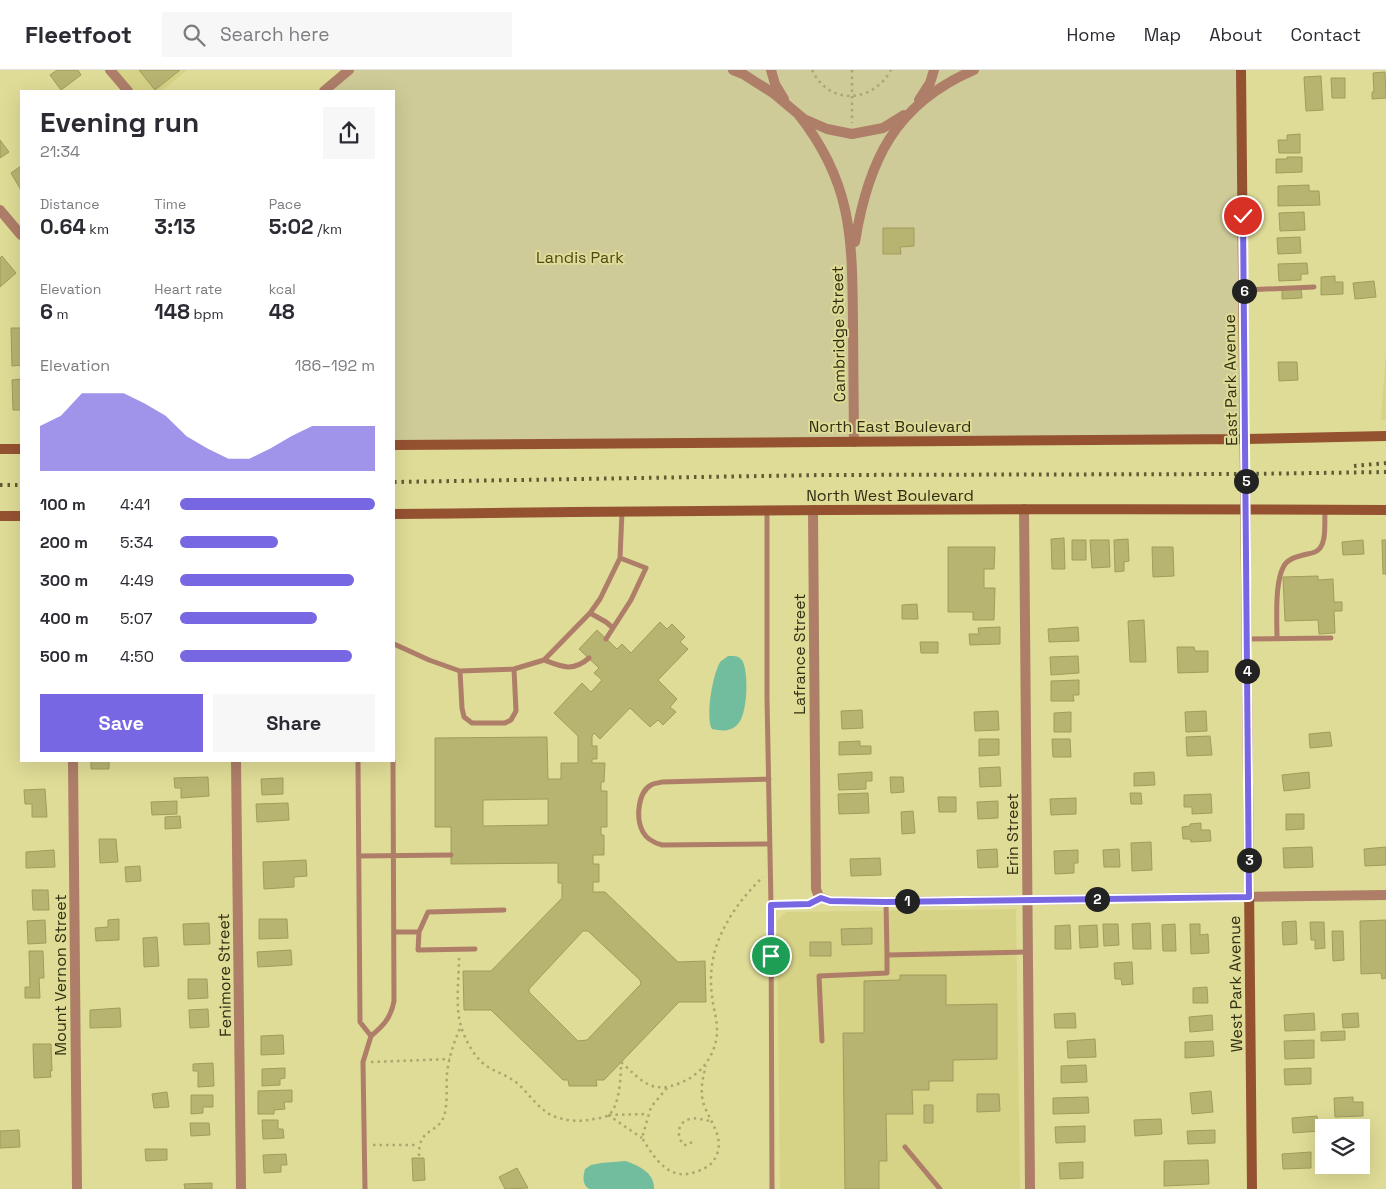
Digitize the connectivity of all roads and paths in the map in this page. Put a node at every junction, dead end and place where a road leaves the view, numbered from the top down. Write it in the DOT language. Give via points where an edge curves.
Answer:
graph roads {
  1 [pos="110,70"];
  2 [pos="348,70"];
  3 [pos="734,70"];
  4 [pos="771,70"];
  5 [pos="812,70"];
  6 [pos="852,70"];
  7 [pos="891,70"];
  8 [pos="934,70"];
  9 [pos="974,70"];
  10 [pos="1241,70"];
  11 [pos="127,90"];
  12 [pos="325,90"];
  13 [pos="852,96"];
  14 [pos="912,109"];
  15 [pos="796,112"];
  16 [pos="852,134"];
  17 [pos="0,210"];
  18 [pos="20,234"];
  19 [pos="852,256"];
  20 [pos="1314,287"];
  21 [pos="1244,290"];
  22 [pos="1386,436"];
  23 [pos="1246,439"];
  24 [pos="854,442"];
  25 [pos="395,445"];
  26 [pos="20,449"];
  27 [pos="0,450"];
  28 [pos="1024,509"];
  29 [pos="813,510"];
  30 [pos="1246,510"];
  31 [pos="1325,510"];
  32 [pos="1386,510"];
  33 [pos="622,511"];
  34 [pos="767,511"];
  35 [pos="395,514"];
  36 [pos="0,516"];
  37 [pos="20,516"];
  38 [pos="620,558"];
  39 [pos="590,613"];
  40 [pos="613,628"];
  41 [pos="1331,638"];
  42 [pos="606,639"];
  43 [pos="1247,639"];
  44 [pos="1277,639"];
  45 [pos="395,644"];
  46 [pos="589,658"];
  47 [pos="544,660"];
  48 [pos="514,669"];
  49 [pos="460,671"];
  50 [pos="73,762"];
  51 [pos="236,762"];
  52 [pos="358,762"];
  53 [pos="394,762"];
  54 [pos="769,779"];
  55 [pos="770,844"];
  56 [pos="451,855"];
  57 [pos="359,856"];
  58 [pos="394,856"];
  59 [pos="771,869"];
  60 [pos="1386,895"];
  61 [pos="1249,897"];
  62 [pos="821,898"];
  63 [pos="1028,900"];
  64 [pos="886,902"];
  65 [pos="771,905"];
  66 [pos="504,910"];
  67 [pos="394,932"];
  68 [pos="419,932"];
  69 [pos="476,949"];
  70 [pos="459,950"];
  71 [pos="1028,952"];
  72 [pos="887,955"];
  73 [pos="461,1026"];
  74 [pos="371,1036"];
  75 [pos="822,1041"];
  76 [pos="450,1058"];
  77 [pos="363,1062"];
  78 [pos="706,1064"];
  79 [pos="667,1087"];
  80 [pos="648,1114"];
  81 [pos="608,1115"];
  82 [pos="710,1121"];
  83 [pos="642,1138"];
  84 [pos="692,1142"];
  85 [pos="364,1145"];
  86 [pos="418,1145"];
  87 [pos="905,1147"];
  88 [pos="419,1156"];
  89 [pos="77,1189"];
  90 [pos="241,1189"];
  91 [pos="365,1189"];
  92 [pos="772,1189"];
  93 [pos="940,1189"];
  94 [pos="1030,1189"];
  95 [pos="1252,1189"];
  1 -- 11 [label="street"];
  2 -- 12 [label="street"];
  3 -- 15 [label="street" via="760,84"];
  4 -- 15 [label="street, Cambridge Street" via="781,95"];
  5 -- 13 [label="path" via="828,88"];
  6 -- 13 [label="path"];
  7 -- 13 [label="path" via="873,90"];
  8 -- 14 [label="street, Cambridge Street" via="924,93"];
  9 -- 14 [label="street" via="951,81"];
  10 -- 21 [label="main road, East Park Avenue"];
  13 -- 16 [label="path"];
  14 -- 16 [label="street" via="883,128"];
  14 -- 19 [label="street, Cambridge Street" via="885,146 868,183"];
  15 -- 16 [label="street" via="827,129"];
  15 -- 19 [label="street, Cambridge Street" via="817,140 841,192"];
  17 -- 18 [label="street"];
  19 -- 24 [label="street, Cambridge Street"];
  20 -- 21 [label="lane"];
  21 -- 23 [label="main road, East Park Avenue"];
  22 -- 23 [label="main road, North East Boulevard"];
  23 -- 24 [label="main road, North East Boulevard"];
  23 -- 30 [label="main road, East Park Avenue"];
  24 -- 25 [label="main road, North East Boulevard"];
  26 -- 27 [label="main road"];
  28 -- 29 [label="main road, North West Boulevard"];
  28 -- 30 [label="main road, North West Boulevard"];
  28 -- 63 [label="street, Erin Street"];
  29 -- 34 [label="main road, North West Boulevard"];
  29 -- 62 [label="street, Lafrance Street" via="816,893"];
  30 -- 31 [label="main road, North West Boulevard"];
  30 -- 43 [label="main road, West Park Avenue"];
  31 -- 32 [label="main road, North West Boulevard"];
  31 -- 44 [label="lane" via="1324,543 1320,549 1294,558 1286,564 1282,574 1277,598"];
  33 -- 34 [label="main road, North West Boulevard"];
  33 -- 35 [label="main road, North West Boulevard"];
  33 -- 38 [label="lane"];
  34 -- 54 [label="lane"];
  36 -- 37 [label="main road"];
  38 -- 39 [label="lane" via="600,600"];
  38 -- 40 [label="lane" via="646,568"];
  39 -- 40 [label="lane"];
  39 -- 47 [label="lane"];
  40 -- 42 [label="lane"];
  41 -- 44 [label="lane"];
  43 -- 44 [label="lane"];
  43 -- 61 [label="main road, West Park Avenue"];
  45 -- 49 [label="lane"];
  46 -- 47 [label="lane" via="574,667"];
  47 -- 48 [label="lane"];
  48 -- 49 [label="lane"];
  48 -- 49 [label="lane" via="516,711 505,723 472,723 464,717"];
  50 -- 89 [label="street, Mount Vernon Street"];
  51 -- 90 [label="street, Fenimore Street"];
  52 -- 57 [label="lane"];
  53 -- 58 [label="lane"];
  54 -- 55 [label="lane"];
  54 -- 55 [label="lane" via="651,785 643,792 640,818 643,833 652,842 662,845"];
  55 -- 59 [label="lane"];
  56 -- 58 [label="lane"];
  57 -- 58 [label="lane"];
  57 -- 74 [label="lane" via="360,1022"];
  58 -- 67 [label="lane"];
  59 -- 65 [label="lane"];
  59 -- 78 [label="path" via="742,899 720,936 711,976 717,1031"];
  60 -- 61 [label="street"];
  61 -- 63 [label="street"];
  61 -- 95 [label="main road, West Park Avenue"];
  62 -- 64 [label="street"];
  62 -- 65 [label="lane" via="809,904"];
  63 -- 64 [label="street"];
  63 -- 71 [label="street, Erin Street"];
  64 -- 72 [label="lane"];
  65 -- 92 [label="lane"];
  66 -- 68 [label="lane" via="428,912"];
  67 -- 68 [label="lane"];
  67 -- 74 [label="lane" via="394,1002 386,1023"];
  68 -- 70 [label="lane" via="418,950"];
  69 -- 70 [label="lane"];
  70 -- 73 [label="path" via="458,1009"];
  71 -- 72 [label="lane"];
  71 -- 94 [label="street, Erin Street"];
  72 -- 75 [label="lane" via="888,973 819,976"];
  73 -- 76 [label="path"];
  73 -- 81 [label="path" via="478,1059 517,1083 536,1105 551,1115 581,1121"];
  74 -- 77 [label="lane"];
  76 -- 77 [label="path"];
  76 -- 86 [label="path" via="444,1115"];
  77 -- 85 [label="lane"];
  78 -- 79 [label="path" via="692,1079"];
  78 -- 82 [label="path" via="702,1096"];
  79 -- 80 [label="path"];
  79 -- 81 [label="path" via="644,1083 621,1062 616,1102"];
  80 -- 81 [label="path"];
  80 -- 83 [label="path"];
  81 -- 83 [label="path"];
  82 -- 83 [label="path" via="720,1142 717,1154 712,1163 696,1172 676,1174 666,1169"];
  82 -- 84 [label="path" via="696,1118 683,1122 678,1135 680,1141 684,1145"];
  85 -- 86 [label="path"];
  85 -- 91 [label="lane"];
  86 -- 88 [label="path"];
  87 -- 93 [label="lane"];
}
